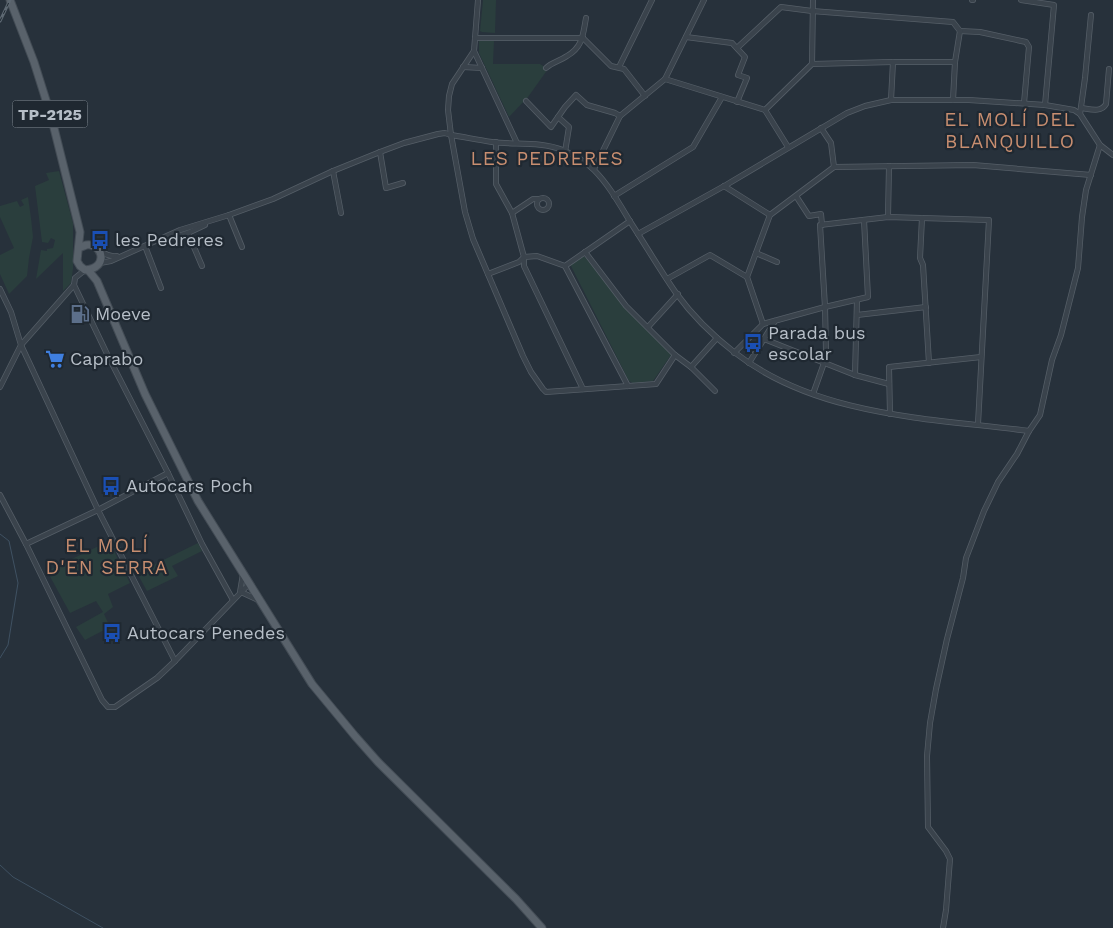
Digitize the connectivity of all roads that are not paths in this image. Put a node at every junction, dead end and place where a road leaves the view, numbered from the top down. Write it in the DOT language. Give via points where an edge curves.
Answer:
graph roads {
  1 [pos="10,0"];
  2 [pos="478,0"];
  3 [pos="652,0"];
  4 [pos="704,0"];
  5 [pos="813,0"];
  6 [pos="1021,0"];
  7 [pos="812,11"];
  8 [pos="1091,15"];
  9 [pos="586,18"];
  10 [pos="960,31"];
  11 [pos="686,37"];
  12 [pos="475,38"];
  13 [pos="582,38"];
  14 [pos="737,48"];
  15 [pos="474,51"];
  16 [pos="893,62"];
  17 [pos="955,62"];
  18 [pos="812,64"];
  19 [pos="463,67"];
  20 [pos="619,67"];
  21 [pos="482,68"];
  22 [pos="546,68"];
  23 [pos="1109,70"];
  24 [pos="665,80"];
  25 [pos="645,96"];
  26 [pos="722,97"];
  27 [pos="891,100"];
  28 [pos="953,100"];
  29 [pos="526,101"];
  30 [pos="737,102"];
  31 [pos="1024,103"];
  32 [pos="1045,105"];
  33 [pos="1081,108"];
  34 [pos="765,110"];
  35 [pos="1080,114"];
  36 [pos="620,116"];
  37 [pos="558,117"];
  38 [pos="821,128"];
  39 [pos="451,135"];
  40 [pos="496,142"];
  41 [pos="517,143"];
  42 [pos="1100,145"];
  43 [pos="788,147"];
  44 [pos="380,152"];
  45 [pos="566,152"];
  46 [pos="1113,155"];
  47 [pos="889,166"];
  48 [pos="834,167"];
  49 [pos="594,170"];
  50 [pos="332,171"];
  51 [pos="1091,175"];
  52 [pos="403,183"];
  53 [pos="724,186"];
  54 [pos="614,196"];
  55 [pos="796,196"];
  56 [pos="537,200"];
  57 [pos="341,213"];
  58 [pos="512,213"];
  59 [pos="229,215"];
  60 [pos="770,215"];
  61 [pos="888,217"];
  62 [pos="922,218"];
  63 [pos="630,220"];
  64 [pos="864,220"];
  65 [pos="821,225"];
  66 [pos="80,232"];
  67 [pos="188,233"];
  68 [pos="638,234"];
  69 [pos="145,246"];
  70 [pos="242,247"];
  71 [pos="79,248"];
  72 [pos="96,248"];
  73 [pos="584,252"];
  74 [pos="756,253"];
  75 [pos="124,255"];
  76 [pos="524,257"];
  77 [pos="77,261"];
  78 [pos="776,262"];
  79 [pos="98,265"];
  80 [pos="202,266"];
  81 [pos="565,266"];
  82 [pos="86,270"];
  83 [pos="488,274"];
  84 [pos="78,276"];
  85 [pos="747,277"];
  86 [pos="667,279"];
  87 [pos="98,281"];
  88 [pos="74,285"];
  89 [pos="161,288"];
  90 [pos="0,290"];
  91 [pos="678,294"];
  92 [pos="857,300"];
  93 [pos="825,307"];
  94 [pos="926,307"];
  95 [pos="857,315"];
  96 [pos="775,321"];
  97 [pos="763,324"];
  98 [pos="648,327"];
  99 [pos="717,338"];
  100 [pos="764,339"];
  101 [pos="21,345"];
  102 [pos="734,353"];
  103 [pos="675,355"];
  104 [pos="982,357"];
  105 [pos="824,363"];
  106 [pos="930,363"];
  107 [pos="749,364"];
  108 [pos="691,367"];
  109 [pos="855,375"];
  110 [pos="889,384"];
  111 [pos="628,386"];
  112 [pos="0,387"];
  113 [pos="583,389"];
  114 [pos="715,391"];
  115 [pos="813,394"];
  116 [pos="890,414"];
  117 [pos="978,424"];
  118 [pos="1029,431"];
  119 [pos="168,473"];
  120 [pos="0,495"];
  121 [pos="98,510"];
  122 [pos="26,544"];
  123 [pos="243,574"];
  124 [pos="249,584"];
  125 [pos="240,593"];
  126 [pos="233,600"];
  127 [pos="260,602"];
  128 [pos="175,661"];
  129 [pos="542,928"];
  130 [pos="943,928"];
  1 -- 66 [label="main road, TP-2125" via="44,93"];
  2 -- 12 [label="street"];
  3 -- 20 [label="street"];
  4 -- 11 [label="street"];
  5 -- 7 [label="street"];
  6 -- 32 [label="street" via="1054,5"];
  7 -- 10 [label="street" via="953,22"];
  7 -- 14 [label="street" via="780,7"];
  7 -- 18 [label="street"];
  8 -- 33 [label="street"];
  9 -- 13 [label="street"];
  10 -- 17 [label="street"];
  10 -- 31 [label="street" via="1026,42 1029,47"];
  11 -- 14 [label="street" via="732,43"];
  11 -- 24 [label="street"];
  12 -- 13 [label="street"];
  12 -- 15 [label="street"];
  13 -- 20 [label="street" via="611,66"];
  13 -- 22 [label="street" via="569,56"];
  14 -- 30 [label="street" via="745,57 738,75 747,78"];
  15 -- 19 [label="street"];
  15 -- 21 [label="street"];
  16 -- 17 [label="street"];
  16 -- 18 [label="street"];
  16 -- 27 [label="street"];
  17 -- 28 [label="street"];
  18 -- 34 [label="street"];
  19 -- 21 [label="street"];
  19 -- 39 [label="street" via="448,96"];
  20 -- 25 [label="street"];
  21 -- 41 [label="street"];
  23 -- 33 [label="street" via="1104,108"];
  24 -- 25 [label="street"];
  24 -- 26 [label="street"];
  25 -- 36 [label="street"];
  26 -- 30 [label="street"];
  26 -- 54 [label="street" via="693,147"];
  27 -- 28 [label="street"];
  27 -- 38 [label="street" via="847,113"];
  28 -- 31 [label="street"];
  29 -- 37 [label="street" via="551,127"];
  30 -- 34 [label="street"];
  31 -- 32 [label="street"];
  32 -- 35 [label="street"];
  33 -- 35 [label="street"];
  34 -- 43 [label="street"];
  35 -- 42 [label="street"];
  36 -- 37 [label="street" via="587,105 576,95"];
  36 -- 49 [label="street"];
  37 -- 45 [label="street" via="569,127"];
  38 -- 43 [label="street"];
  38 -- 48 [label="street" via="830,144"];
  39 -- 40 [label="street"];
  39 -- 44 [label="street" via="438,134"];
  39 -- 83 [label="street" via="465,212"];
  40 -- 41 [label="street"];
  40 -- 58 [label="street" via="496,184"];
  41 -- 45 [label="street"];
  42 -- 46 [label="street"];
  42 -- 51 [label="street"];
  43 -- 53 [label="street"];
  44 -- 50 [label="street"];
  44 -- 52 [label="street" via="386,188"];
  45 -- 49 [label="street"];
  47 -- 48 [label="street"];
  47 -- 51 [label="street" via="973,165"];
  47 -- 61 [label="street"];
  48 -- 55 [label="street"];
  49 -- 54 [label="street"];
  50 -- 57 [label="street"];
  50 -- 59 [label="street" via="273,199"];
  51 -- 118 [label="street" via="1082,217 1078,268 1040,415"];
  53 -- 60 [label="street"];
  53 -- 68 [label="street"];
  54 -- 63 [label="street"];
  55 -- 60 [label="street"];
  55 -- 65 [label="street" via="809,216 821,214"];
  56 -- 58 [label="street"];
  58 -- 76 [label="street"];
  59 -- 67 [label="street"];
  59 -- 69 [label="street" via="180,230"];
  59 -- 70 [label="street"];
  60 -- 74 [label="street"];
  61 -- 62 [label="street"];
  61 -- 64 [label="street"];
  62 -- 94 [label="street" via="920,258 924,265"];
  62 -- 104 [label="street" via="989,220"];
  63 -- 68 [label="street"];
  63 -- 73 [label="street"];
  64 -- 65 [label="street"];
  64 -- 92 [label="street" via="868,298"];
  65 -- 93 [label="street"];
  66 -- 71 [label="main road, TP-2125"];
  66 -- 72 [label="main road, TP-2125"];
  67 -- 69 [label="street"];
  67 -- 80 [label="street"];
  68 -- 86 [label="street"];
  69 -- 75 [label="street"];
  69 -- 89 [label="street"];
  71 -- 72 [label="main road" via="87,245"];
  71 -- 77 [label="main road, TP-2125"];
  72 -- 75 [label="street" via="106,255"];
  72 -- 79 [label="main road" via="101,256"];
  73 -- 81 [label="street"];
  73 -- 98 [label="street" via="626,306"];
  74 -- 78 [label="street"];
  74 -- 85 [label="street"];
  75 -- 79 [label="street"];
  76 -- 81 [label="street" via="537,256"];
  76 -- 83 [label="street"];
  76 -- 113 [label="street" via="524,266"];
  77 -- 82 [label="main road"];
  77 -- 84 [label="street"];
  79 -- 82 [label="main road"];
  79 -- 87 [label="main road"];
  81 -- 111 [label="street"];
  82 -- 84 [label="street"];
  82 -- 87 [label="main road"];
  83 -- 113 [label="street" via="527,365 543,389 546,392"];
  84 -- 88 [label="street"];
  85 -- 86 [label="street" via="710,255"];
  85 -- 97 [label="street"];
  86 -- 91 [label="street"];
  87 -- 123 [label="main road" via="145,394 198,501"];
  88 -- 101 [label="street"];
  88 -- 119 [label="street"];
  90 -- 101 [label="street"];
  91 -- 98 [label="street"];
  91 -- 99 [label="street"];
  92 -- 93 [label="street"];
  92 -- 95 [label="street"];
  93 -- 96 [label="street"];
  93 -- 105 [label="street"];
  94 -- 95 [label="street"];
  94 -- 106 [label="street"];
  95 -- 109 [label="street"];
  96 -- 97 [label="street"];
  96 -- 100 [label="street"];
  97 -- 102 [label="street"];
  98 -- 103 [label="street"];
  99 -- 102 [label="street"];
  99 -- 108 [label="street"];
  100 -- 105 [label="street"];
  100 -- 107 [label="street"];
  101 -- 112 [label="street"];
  101 -- 121 [label="street"];
  102 -- 107 [label="street"];
  103 -- 108 [label="street"];
  103 -- 111 [label="street" via="656,384"];
  104 -- 106 [label="street"];
  104 -- 117 [label="street"];
  105 -- 109 [label="street"];
  105 -- 115 [label="street"];
  106 -- 110 [label="street" via="889,367"];
  107 -- 115 [label="street"];
  108 -- 114 [label="street"];
  109 -- 110 [label="street"];
  110 -- 116 [label="street"];
  111 -- 113 [label="street"];
  115 -- 116 [label="street" via="852,407"];
  116 -- 117 [label="street"];
  117 -- 118 [label="street"];
  118 -- 130 [label="street" via="998,482 966,558 930,723 928,827 948,854 950,862"];
  119 -- 121 [label="street"];
  119 -- 126 [label="street"];
  120 -- 122 [label="street"];
  121 -- 122 [label="street"];
  121 -- 128 [label="street"];
  122 -- 128 [label="street" via="108,707 115,707 157,678"];
  123 -- 124 [label="main road"];
  123 -- 125 [label="street"];
  124 -- 125 [label="street"];
  124 -- 127 [label="main road"];
  125 -- 126 [label="street"];
  125 -- 127 [label="street"];
  126 -- 128 [label="street"];
  127 -- 129 [label="main road" via="312,684 355,736"];
}
